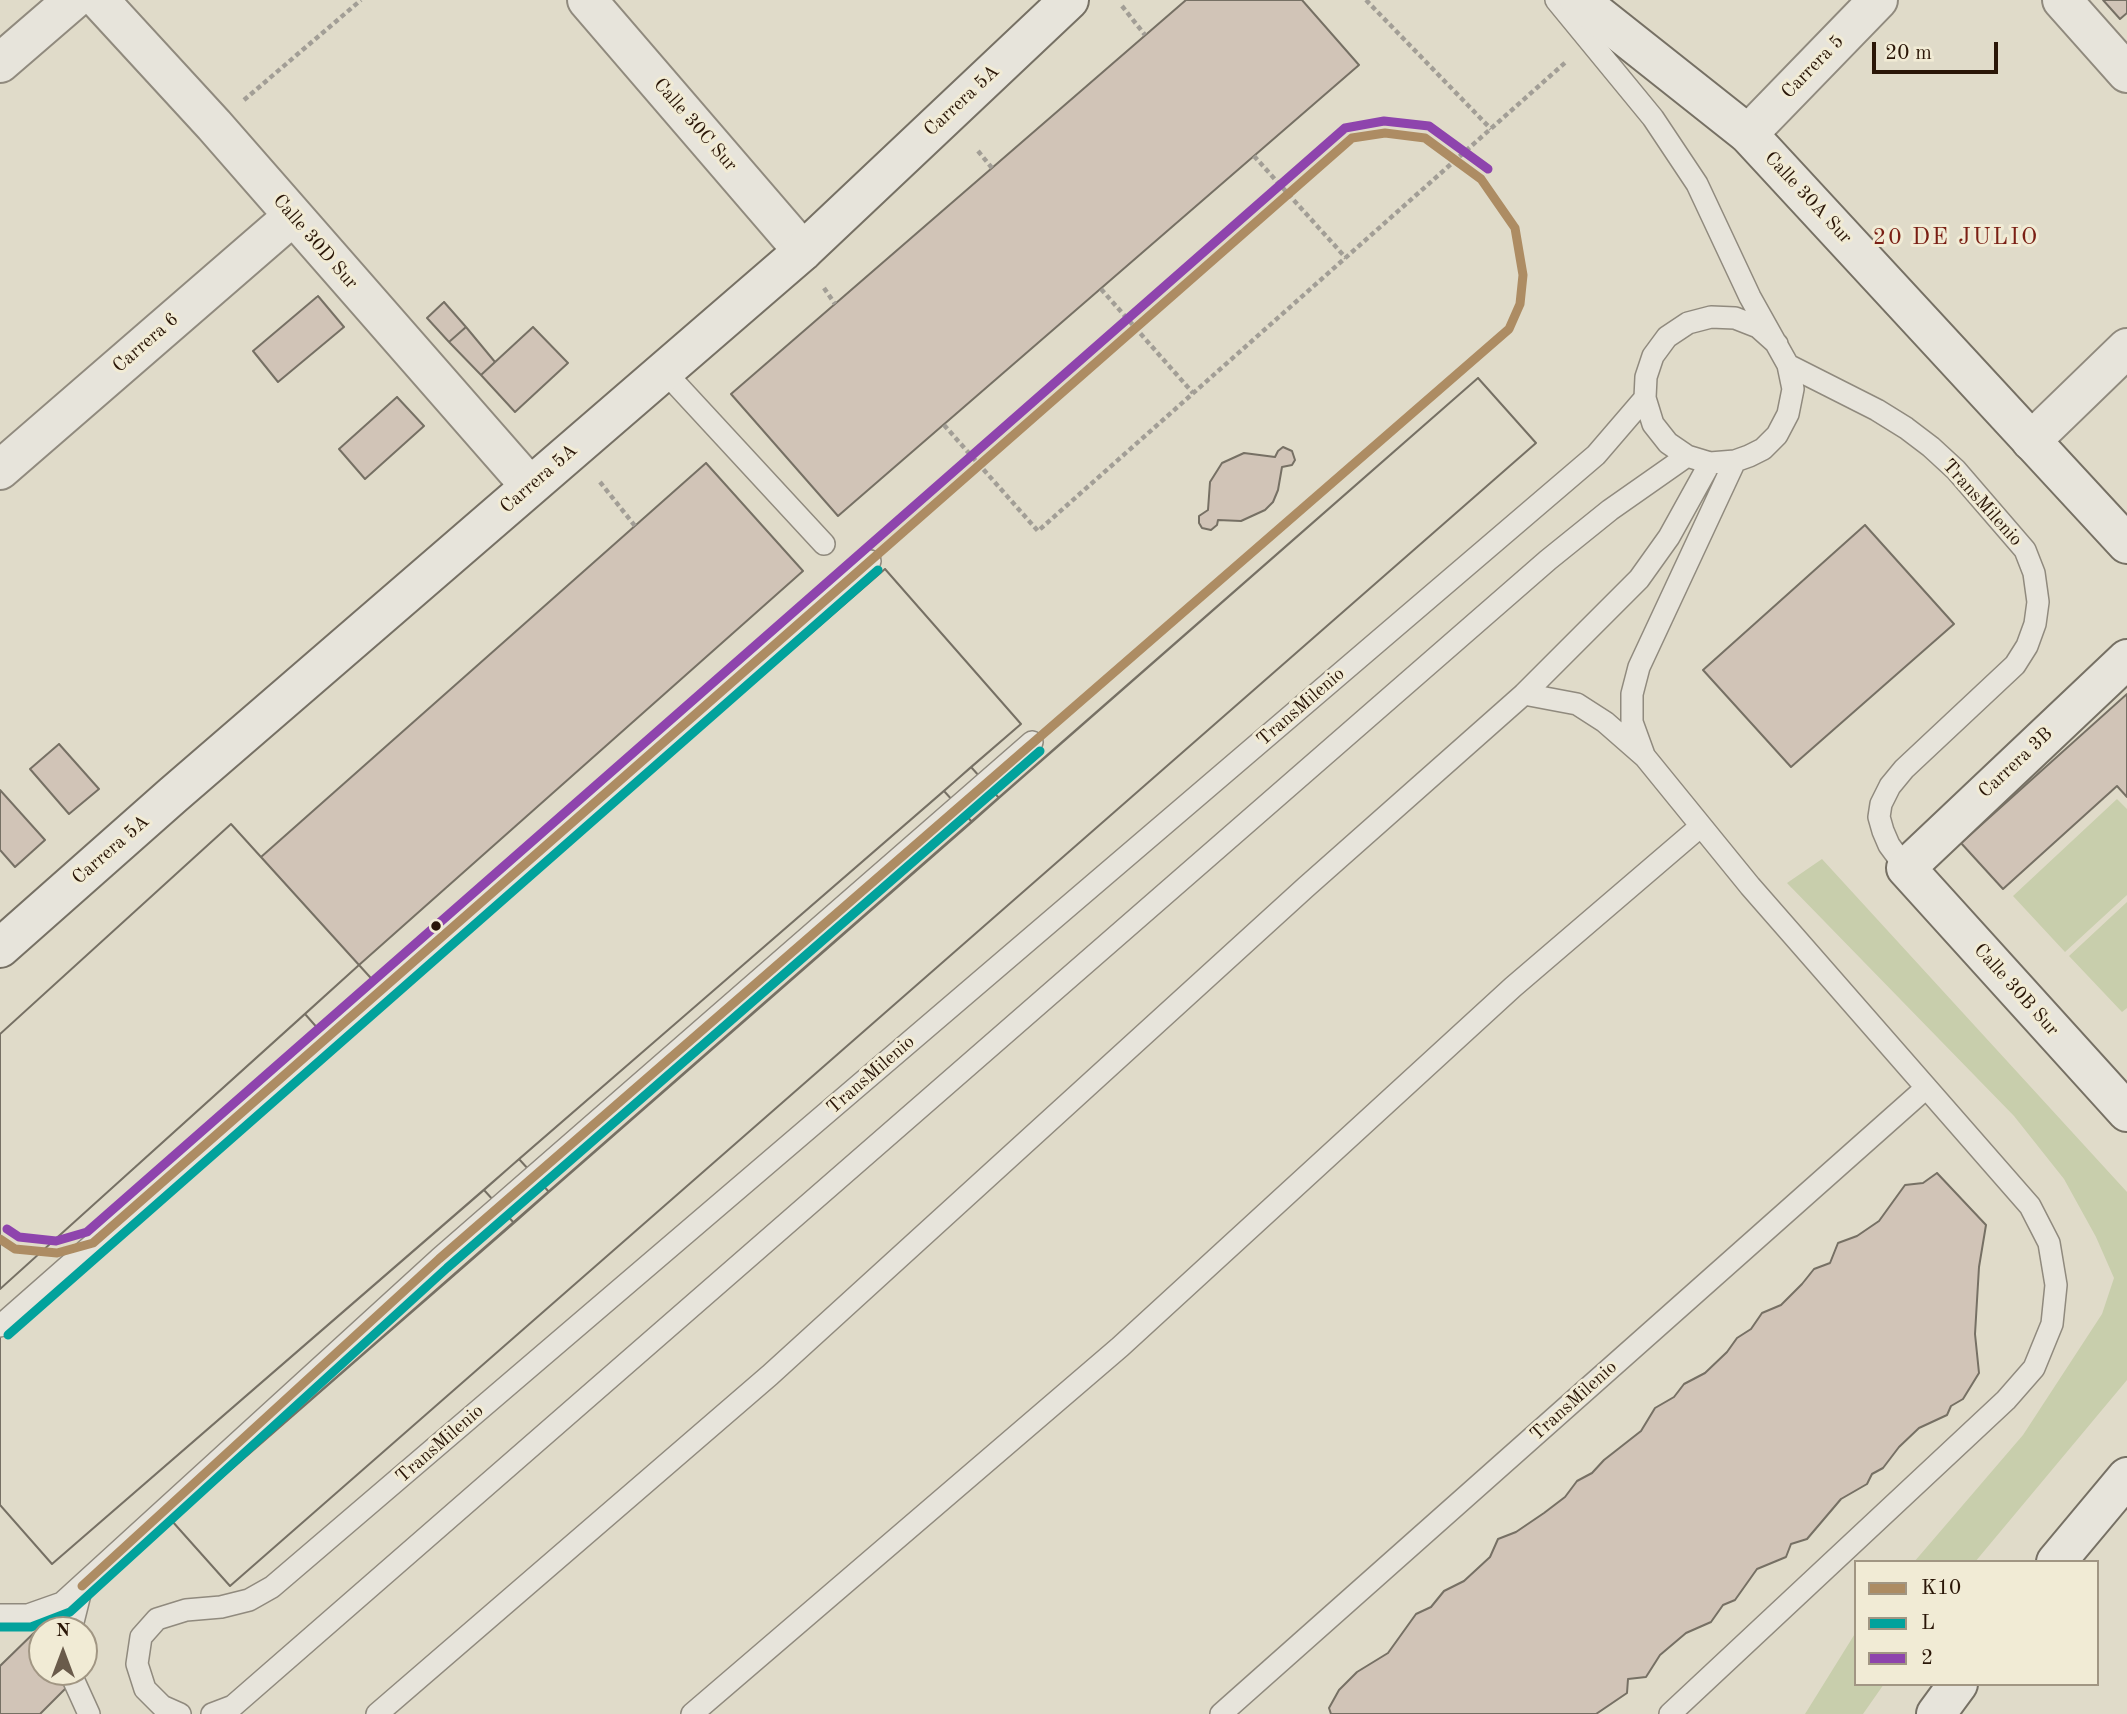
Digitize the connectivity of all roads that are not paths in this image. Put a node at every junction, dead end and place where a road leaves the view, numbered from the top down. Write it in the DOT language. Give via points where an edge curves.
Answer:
graph roads {
  1 [pos="73,0"];
  2 [pos="99,0"];
  3 [pos="587,0"];
  4 [pos="1069,0"];
  5 [pos="1556,0"];
  6 [pos="1579,0"];
  7 [pos="1878,0"];
  8 [pos="2062,0"];
  9 [pos="0,63"];
  10 [pos="2127,73"];
  11 [pos="1748,134"];
  12 [pos="293,216"];
  13 [pos="803,251"];
  14 [pos="1777,344"];
  15 [pos="2127,348"];
  16 [pos="1788,365"];
  17 [pos="664,371"];
  18 [pos="1645,398"];
  19 [pos="2031,441"];
  20 [pos="1687,456"];
  21 [pos="1735,461"];
  22 [pos="1710,463"];
  23 [pos="0,470"];
  24 [pos="530,486"];
  25 [pos="824,544"];
  26 [pos="2127,544"];
  27 [pos="870,561"];
  28 [pos="2127,659"];
  29 [pos="1524,694"];
  30 [pos="1032,742"];
  31 [pos="1645,757"];
  32 [pos="1701,826"];
  33 [pos="1906,868"];
  34 [pos="0,948"];
  35 [pos="1926,1088"];
  36 [pos="2122,1095"];
  37 [pos="0,1326"];
  38 [pos="2127,1477"];
  39 [pos="2058,1560"];
  40 [pos="82,1586"];
  41 [pos="0,1615"];
  42 [pos="74,1616"];
  43 [pos="76,1686"];
  44 [pos="1957,1686"];
  45 [pos="89,1714"];
  46 [pos="180,1714"];
  47 [pos="212,1714"];
  48 [pos="377,1714"];
  49 [pos="692,1714"];
  50 [pos="1221,1714"];
  51 [pos="1670,1714"];
  52 [pos="1936,1714"];
  1 -- 9 [label="street"];
  2 -- 12 [label="street, Calle 30D Sur"];
  3 -- 13 [label="street, Calle 30C Sur"];
  4 -- 13 [label="street, Carrera 5A"];
  5 -- 14 [label="lane" via="1653,118 1697,184"];
  6 -- 11 [label="street, Calle 30A Sur"];
  7 -- 11 [label="street, Carrera 5"];
  8 -- 10 [label="street"];
  11 -- 19 [label="street, Calle 30A Sur"];
  12 -- 23 [label="street, Carrera 6"];
  12 -- 24 [label="street, Calle 30D Sur"];
  13 -- 17 [label="street, Carrera 5A"];
  14 -- 16 [label="lane"];
  14 -- 18 [label="lane" via="1758,327 1735,318 1711,317 1688,323 1667,337 1653,356"];
  15 -- 19 [label="street"];
  16 -- 21 [label="lane" via="1793,389 1777,435 1763,449"];
  16 -- 33 [label="lane, TransMilenio" via="1877,410 1931,447 2025,550 2034,573 2035,624 2015,666 1904,769 1881,804 1883,831"];
  17 -- 24 [label="street, Carrera 5A"];
  17 -- 25 [label="lane"];
  18 -- 20 [label="lane" via="1653,424 1668,443"];
  18 -- 46 [label="lane, TransMilenio" via="1596,455 272,1587 249,1600 186,1609 157,1619 141,1637 137,1664 145,1689 162,1706"];
  19 -- 26 [label="street, Calle 30A Sur"];
  20 -- 22 [label="lane"];
  20 -- 47 [label="lane" via="1548,559 233,1706"];
  21 -- 22 [label="lane"];
  21 -- 31 [label="lane" via="1639,667 1632,694 1632,722"];
  22 -- 29 [label="lane" via="1670,537 1639,579"];
  24 -- 34 [label="street, Carrera 5A"];
  27 -- 37 [label="lane"];
  28 -- 33 [label="street, Carrera 3B"];
  29 -- 31 [label="lane" via="1577,704"];
  29 -- 48 [label="lane" via="770,1375"];
  30 -- 40 [label="lane" via="439,1259"];
  31 -- 32 [label="lane"];
  32 -- 35 [label="lane"];
  32 -- 49 [label="lane" via="1513,987 1119,1347"];
  33 -- 36 [label="street, Calle 30B Sur"];
  35 -- 50 [label="lane, TransMilenio"];
  35 -- 51 [label="lane" via="2030,1206 2049,1243 2056,1285 2052,1324 2034,1368 2006,1400"];
  38 -- 39 [label="street"];
  40 -- 41 [label="lane" via="44,1611"];
  40 -- 42 [label="lane"];
  43 -- 45 [label="lane"];
  44 -- 52 [label="street"];
}
